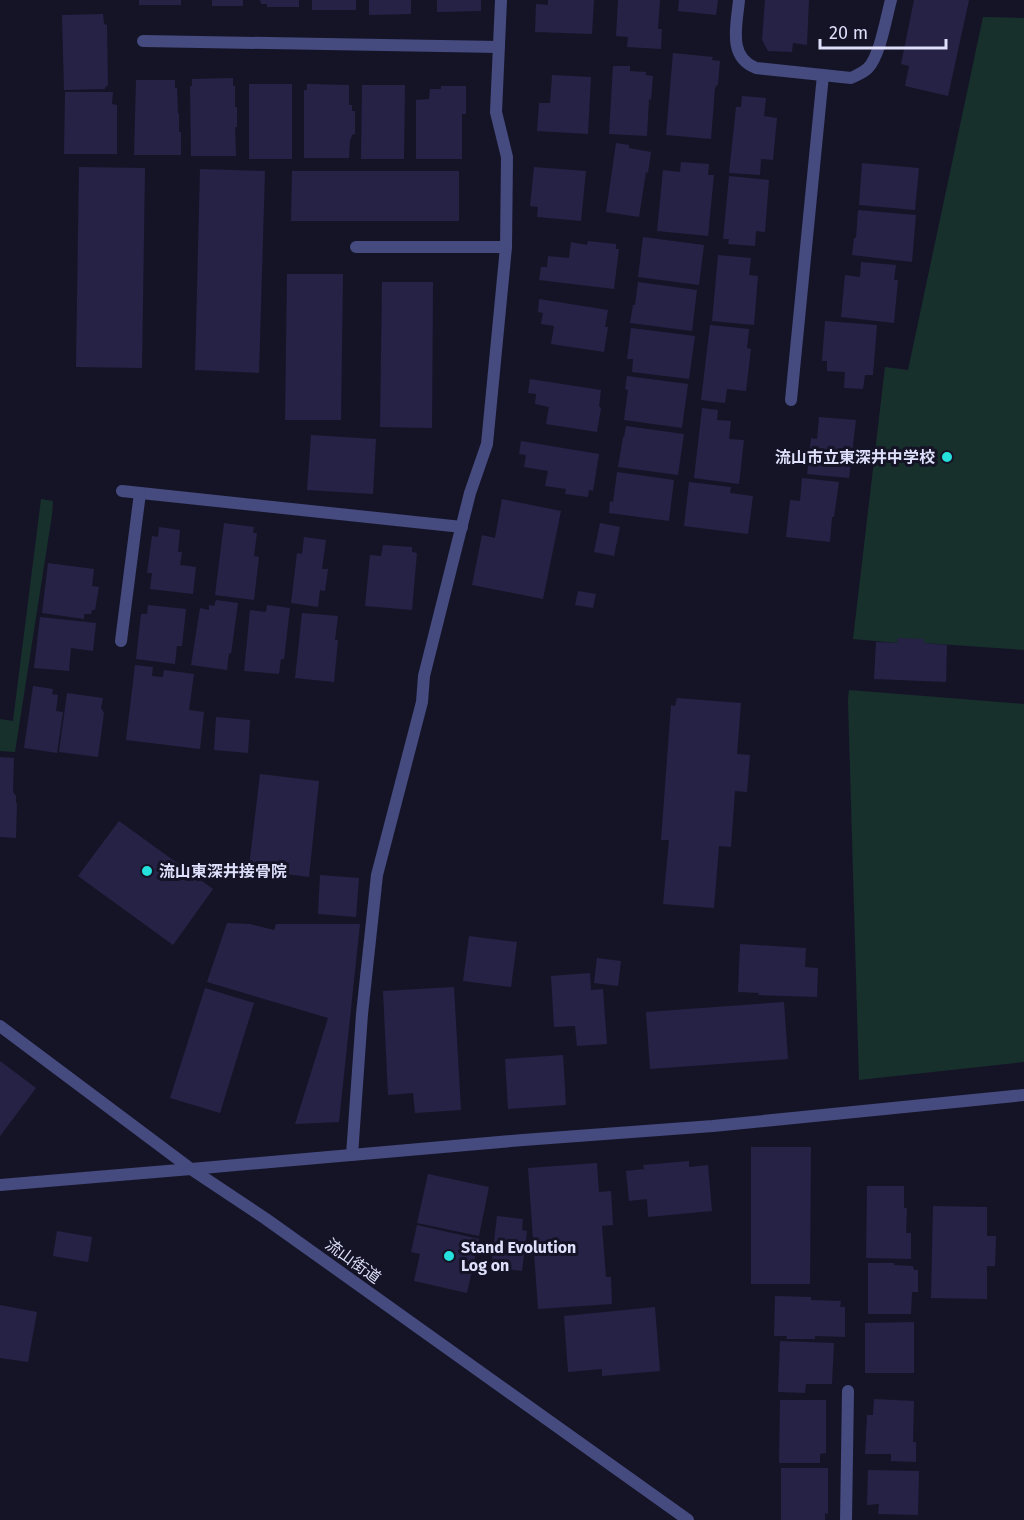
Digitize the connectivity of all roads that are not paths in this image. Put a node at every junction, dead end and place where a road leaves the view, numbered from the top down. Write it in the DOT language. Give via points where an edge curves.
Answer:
graph roads {
  1 [pos="501,0"];
  2 [pos="739,0"];
  3 [pos="891,0"];
  4 [pos="143,41"];
  5 [pos="499,47"];
  6 [pos="823,75"];
  7 [pos="356,247"];
  8 [pos="506,247"];
  9 [pos="791,400"];
  10 [pos="122,491"];
  11 [pos="140,494"];
  12 [pos="462,527"];
  13 [pos="121,641"];
  14 [pos="0,1026"];
  15 [pos="1024,1095"];
  16 [pos="352,1155"];
  17 [pos="191,1169"];
  18 [pos="0,1185"];
  19 [pos="848,1391"];
  20 [pos="688,1520"];
  21 [pos="846,1520"];
  1 -- 5 [label="street"];
  2 -- 6 [label="street" via="736,44 747,65"];
  3 -- 6 [label="street" via="876,57 869,67 851,78"];
  4 -- 5 [label="street"];
  5 -- 8 [label="street" via="496,112 507,157"];
  6 -- 9 [label="street"];
  7 -- 8 [label="street"];
  8 -- 12 [label="street" via="487,444"];
  10 -- 11 [label="street"];
  11 -- 12 [label="street"];
  11 -- 13 [label="street"];
  12 -- 16 [label="street" via="424,676 422,702 376,874"];
  14 -- 17 [label="street, 流山街道"];
  15 -- 16 [label="street" via="713,1126"];
  16 -- 17 [label="street"];
  17 -- 18 [label="street"];
  17 -- 20 [label="street, 流山街道"];
  19 -- 21 [label="street"];
}
